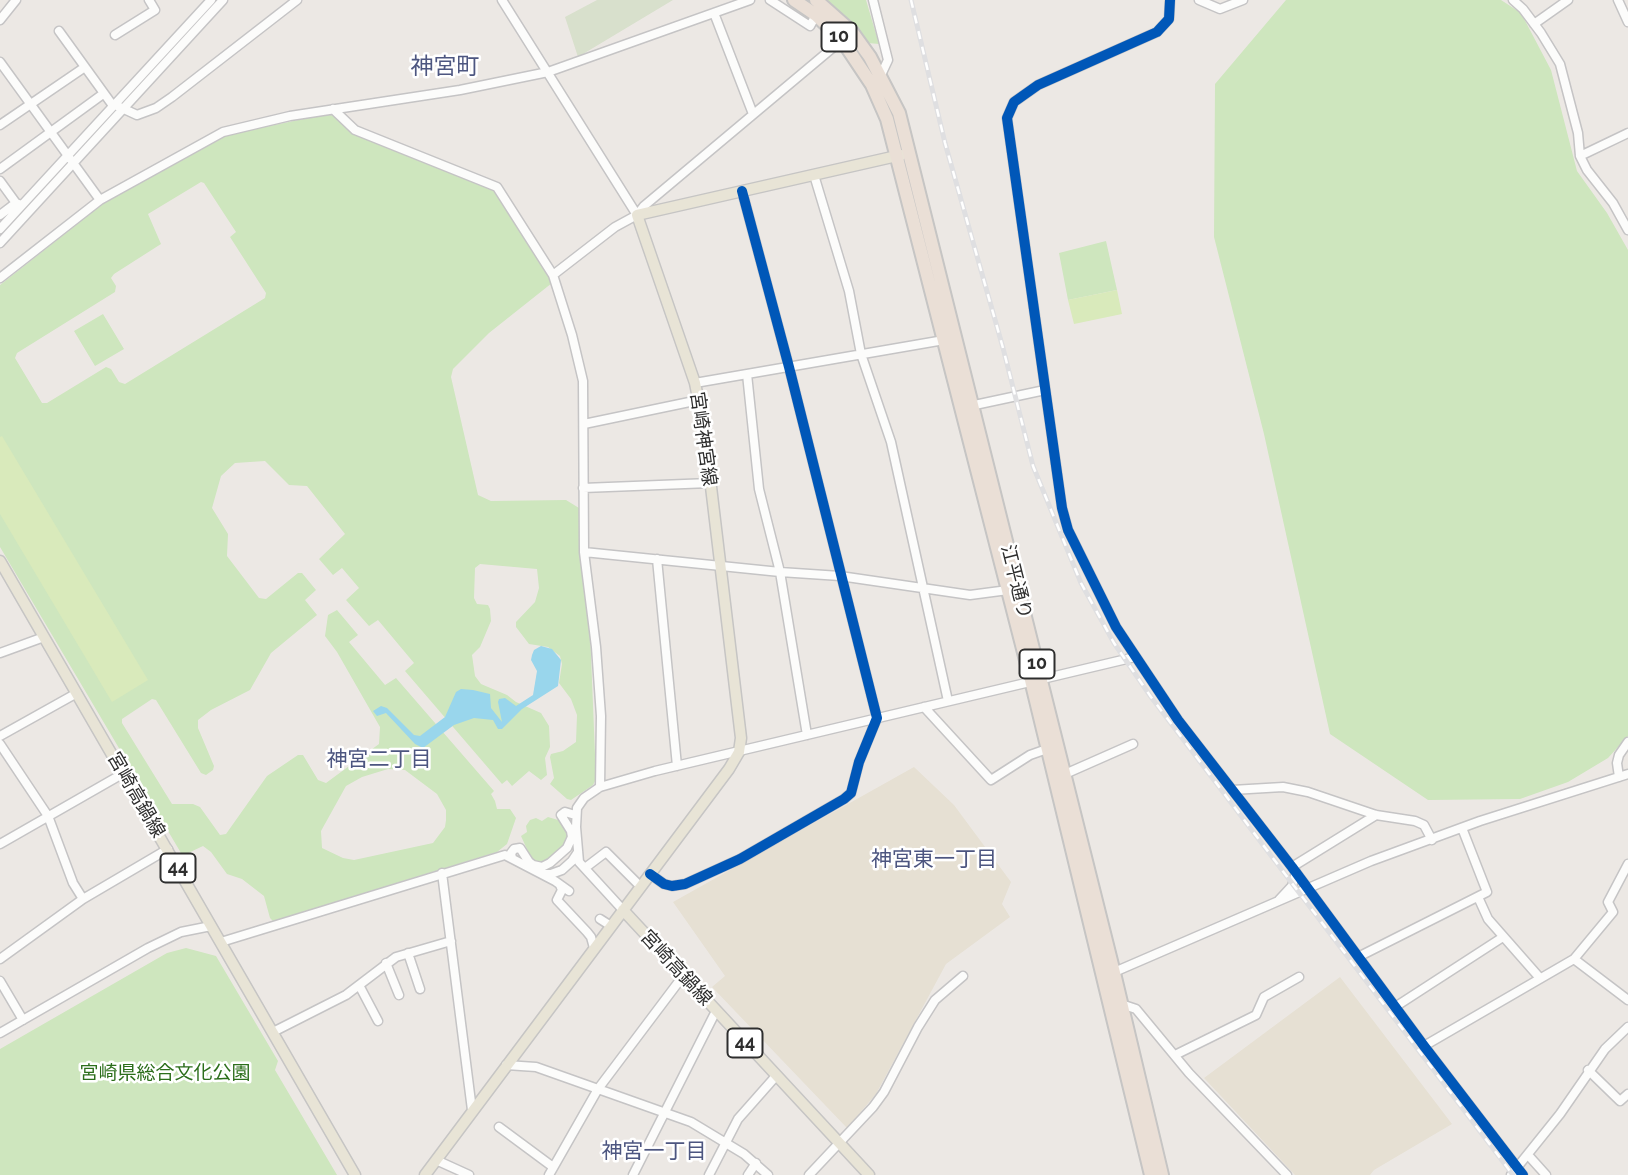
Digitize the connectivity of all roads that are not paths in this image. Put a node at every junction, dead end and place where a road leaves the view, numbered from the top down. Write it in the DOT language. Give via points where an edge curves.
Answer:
graph roads {
  1 [pos="149,0"];
  2 [pos="211,0"];
  3 [pos="223,0"];
  4 [pos="297,0"];
  5 [pos="502,0"];
  6 [pos="750,0"];
  7 [pos="770,0"];
  8 [pos="794,0"];
  9 [pos="816,0"];
  10 [pos="873,0"];
  11 [pos="1170,0"];
  12 [pos="1199,0"];
  13 [pos="1244,0"];
  14 [pos="1513,0"];
  15 [pos="1568,0"];
  16 [pos="1618,0"];
  17 [pos="13,1"];
  18 [pos="714,13"];
  19 [pos="817,15"];
  20 [pos="0,20"];
  21 [pos="1628,22"];
  22 [pos="1534,23"];
  23 [pos="59,31"];
  24 [pos="115,35"];
  25 [pos="842,40"];
  26 [pos="0,62"];
  27 [pos="85,66"];
  28 [pos="548,72"];
  29 [pos="881,75"];
  30 [pos="103,94"];
  31 [pos="31,104"];
  32 [pos="120,107"];
  33 [pos="333,109"];
  34 [pos="753,114"];
  35 [pos="0,125"];
  36 [pos="51,132"];
  37 [pos="1628,132"];
  38 [pos="902,154"];
  39 [pos="1580,156"];
  40 [pos="70,159"];
  41 [pos="0,169"];
  42 [pos="814,175"];
  43 [pos="0,181"];
  44 [pos="742,191"];
  45 [pos="100,200"];
  46 [pos="19,204"];
  47 [pos="0,215"];
  48 [pos="637,215"];
  49 [pos="0,229"];
  50 [pos="1628,230"];
  51 [pos="0,243"];
  52 [pos="553,275"];
  53 [pos="0,278"];
  54 [pos="944,340"];
  55 [pos="862,354"];
  56 [pos="789,367"];
  57 [pos="747,374"];
  58 [pos="695,383"];
  59 [pos="1045,390"];
  60 [pos="699,400"];
  61 [pos="967,407"];
  62 [pos="584,425"];
  63 [pos="710,483"];
  64 [pos="583,488"];
  65 [pos="584,552"];
  66 [pos="657,559"];
  67 [pos="0,561"];
  68 [pos="719,565"];
  69 [pos="780,572"];
  70 [pos="840,576"];
  71 [pos="923,586"];
  72 [pos="1008,590"];
  73 [pos="44,637"];
  74 [pos="0,653"];
  75 [pos="1135,657"];
  76 [pos="1036,679"];
  77 [pos="77,692"];
  78 [pos="948,701"];
  79 [pos="924,706"];
  80 [pos="877,718"];
  81 [pos="807,735"];
  82 [pos="0,736"];
  83 [pos="1628,742"];
  84 [pos="0,744"];
  85 [pos="1133,744"];
  86 [pos="1047,748"];
  87 [pos="739,752"];
  88 [pos="677,766"];
  89 [pos="124,774"];
  90 [pos="1065,774"];
  91 [pos="1624,776"];
  92 [pos="600,787"];
  93 [pos="1231,790"];
  94 [pos="576,811"];
  95 [pos="1376,815"];
  96 [pos="48,816"];
  97 [pos="1462,828"];
  98 [pos="1432,839"];
  99 [pos="0,844"];
  100 [pos="168,849"];
  101 [pos="578,852"];
  102 [pos="512,858"];
  103 [pos="1628,864"];
  104 [pos="582,865"];
  105 [pos="1294,869"];
  106 [pos="442,873"];
  107 [pos="540,873"];
  108 [pos="650,874"];
  109 [pos="560,885"];
  110 [pos="640,886"];
  111 [pos="1309,890"];
  112 [pos="569,891"];
  113 [pos="1478,897"];
  114 [pos="83,899"];
  115 [pos="1274,904"];
  116 [pos="623,910"];
  117 [pos="600,919"];
  118 [pos="211,926"];
  119 [pos="611,926"];
  120 [pos="1503,937"];
  121 [pos="451,941"];
  122 [pos="221,943"];
  123 [pos="594,948"];
  124 [pos="408,953"];
  125 [pos="1358,957"];
  126 [pos="0,959"];
  127 [pos="1574,959"];
  128 [pos="386,963"];
  129 [pos="1108,974"];
  130 [pos="683,976"];
  131 [pos="963,976"];
  132 [pos="1299,977"];
  133 [pos="1539,977"];
  134 [pos="0,981"];
  135 [pos="359,985"];
  136 [pos="420,989"];
  137 [pos="399,995"];
  138 [pos="1628,1000"];
  139 [pos="1121,1004"];
  140 [pos="1395,1007"];
  141 [pos="716,1011"];
  142 [pos="23,1020"];
  143 [pos="378,1021"];
  144 [pos="1628,1027"];
  145 [pos="273,1032"];
  146 [pos="0,1033"];
  147 [pos="1424,1046"];
  148 [pos="1175,1055"];
  149 [pos="506,1065"];
  150 [pos="1588,1070"];
  151 [pos="776,1076"];
  152 [pos="598,1089"];
  153 [pos="1628,1094"];
  154 [pos="472,1110"];
  155 [pos="666,1112"];
  156 [pos="499,1127"];
  157 [pos="725,1142"];
  158 [pos="840,1144"];
  159 [pos="1528,1155"];
  160 [pos="436,1160"];
  161 [pos="756,1163"];
  162 [pos="551,1171"];
  163 [pos="454,1172"];
  164 [pos="1517,1173"];
  165 [pos="355,1175"];
  166 [pos="425,1175"];
  167 [pos="469,1175"];
  168 [pos="633,1175"];
  169 [pos="709,1175"];
  170 [pos="748,1175"];
  171 [pos="768,1175"];
  172 [pos="809,1175"];
  173 [pos="869,1175"];
  174 [pos="1151,1175"];
  175 [pos="1162,1175"];
  176 [pos="1287,1175"];
  177 [pos="1546,1175"];
  1 -- 24 [label="street" via="155,10"];
  2 -- 32 [label="street"];
  3 -- 32 [label="street"];
  4 -- 32 [label="street" via="156,108 137,115"];
  5 -- 28 [label="street"];
  6 -- 18 [label="street"];
  7 -- 19 [label="street" via="810,26"];
  8 -- 19 [label="highway, 10"];
  9 -- 29 [label="highway, 10" via="852,32"];
  10 -- 29 [label="street" via="888,60"];
  11 -- 59 [label="street" via="1169,19 1157,32 1038,85 1014,102 1007,118"];
  12 -- 13 [label="street" via="1220,9"];
  14 -- 22 [label="street"];
  15 -- 22 [label="street"];
  16 -- 21 [label="street"];
  17 -- 20 [label="street"];
  18 -- 28 [label="street"];
  18 -- 34 [label="street"];
  19 -- 25 [label="highway, 10"];
  22 -- 39 [label="street" via="1560,64"];
  23 -- 27 [label="street"];
  25 -- 34 [label="street"];
  25 -- 38 [label="highway, 江平通り / 10" via="872,85"];
  26 -- 31 [label="street"];
  27 -- 30 [label="street"];
  27 -- 31 [label="street"];
  28 -- 33 [label="street"];
  28 -- 48 [label="street"];
  29 -- 38 [label="highway, 江平通り / 10" via="898,113"];
  30 -- 32 [label="street"];
  30 -- 36 [label="street"];
  31 -- 35 [label="street"];
  31 -- 36 [label="street"];
  32 -- 40 [label="street"];
  33 -- 45 [label="street" via="223,132"];
  33 -- 52 [label="street" via="355,130 497,187"];
  34 -- 48 [label="street"];
  36 -- 40 [label="street"];
  36 -- 41 [label="street"];
  37 -- 39 [label="street"];
  38 -- 42 [label="main road"];
  38 -- 54 [label="highway, 江平通り / 10"];
  38 -- 61 [label="highway, 江平通り / 10"];
  39 -- 50 [label="street"];
  40 -- 45 [label="street"];
  40 -- 46 [label="street"];
  40 -- 51 [label="street"];
  42 -- 44 [label="main road"];
  42 -- 55 [label="street" via="849,291"];
  43 -- 46 [label="street"];
  44 -- 48 [label="main road"];
  44 -- 56 [label="street"];
  45 -- 53 [label="street"];
  46 -- 47 [label="street"];
  46 -- 49 [label="street"];
  48 -- 52 [label="street"];
  48 -- 58 [label="main road, 宮崎神宮線"];
  52 -- 62 [label="street" via="583,381"];
  54 -- 55 [label="street"];
  54 -- 61 [label="highway, 江平通り / 10"];
  55 -- 56 [label="street"];
  55 -- 71 [label="street" via="891,442"];
  56 -- 57 [label="street"];
  56 -- 70 [label="street"];
  57 -- 58 [label="street"];
  57 -- 69 [label="street" via="759,489"];
  58 -- 60 [label="main road, 宮崎神宮線"];
  59 -- 61 [label="street"];
  59 -- 75 [label="street" via="1068,530"];
  60 -- 62 [label="street"];
  60 -- 63 [label="main road, 宮崎神宮線"];
  61 -- 72 [label="highway, 江平通り / 10"];
  61 -- 76 [label="highway, 江平通り / 10"];
  62 -- 64 [label="street"];
  63 -- 64 [label="street"];
  63 -- 68 [label="main road, 宮崎神宮線"];
  64 -- 65 [label="street"];
  65 -- 66 [label="street"];
  65 -- 92 [label="street" via="601,716"];
  66 -- 68 [label="street"];
  66 -- 88 [label="street"];
  67 -- 73 [label="main road, 宮崎高鍋線 / 44"];
  68 -- 69 [label="street"];
  68 -- 87 [label="main road, 宮崎神宮線"];
  69 -- 70 [label="street"];
  69 -- 81 [label="street"];
  70 -- 71 [label="street"];
  70 -- 80 [label="street"];
  71 -- 72 [label="street" via="970,595"];
  71 -- 78 [label="street"];
  72 -- 76 [label="highway, 江平通り / 10"];
  73 -- 74 [label="street"];
  73 -- 77 [label="main road, 宮崎高鍋線 / 44"];
  75 -- 76 [label="street"];
  75 -- 93 [label="street"];
  76 -- 78 [label="street"];
  76 -- 86 [label="highway, 江平通り / 10"];
  76 -- 90 [label="highway, 江平通り / 10"];
  77 -- 82 [label="street"];
  77 -- 89 [label="main road, 宮崎高鍋線 / 44"];
  78 -- 79 [label="street"];
  79 -- 80 [label="street"];
  79 -- 86 [label="street" via="991,780"];
  80 -- 81 [label="street"];
  80 -- 108 [label="street" via="851,793 844,799 740,859 685,884 664,884"];
  81 -- 87 [label="street"];
  83 -- 91 [label="street" via="1617,763"];
  84 -- 96 [label="street"];
  85 -- 90 [label="street"];
  86 -- 129 [label="highway, 江平通り / 10"];
  87 -- 88 [label="street"];
  87 -- 108 [label="main road"];
  88 -- 92 [label="street"];
  89 -- 96 [label="street"];
  89 -- 100 [label="main road, 宮崎高鍋線 / 44"];
  90 -- 129 [label="highway, 江平通り / 10"];
  91 -- 97 [label="street"];
  92 -- 94 [label="street" via="584,798"];
  93 -- 95 [label="street" via="1283,787"];
  93 -- 105 [label="street"];
  94 -- 101 [label="street"];
  94 -- 102 [label="street" via="561,815 572,837 550,863 533,865 520,848 511,853"];
  95 -- 98 [label="street" via="1415,821 1424,825"];
  95 -- 105 [label="street"];
  96 -- 99 [label="street"];
  96 -- 114 [label="street"];
  97 -- 98 [label="street"];
  97 -- 113 [label="street" via="1487,892"];
  98 -- 111 [label="street"];
  100 -- 114 [label="street"];
  100 -- 118 [label="main road, 宮崎高鍋線 / 44"];
  101 -- 104 [label="street"];
  101 -- 107 [label="street" via="562,870"];
  102 -- 106 [label="street" via="505,855"];
  102 -- 107 [label="street"];
  103 -- 127 [label="street" via="1608,902 1613,912"];
  104 -- 110 [label="street" via="606,852"];
  104 -- 116 [label="street"];
  105 -- 111 [label="street"];
  105 -- 115 [label="street" via="1292,886"];
  106 -- 121 [label="street"];
  106 -- 122 [label="street"];
  107 -- 109 [label="street"];
  108 -- 110 [label="main road"];
  109 -- 112 [label="street"];
  109 -- 123 [label="street" via="557,900 592,937"];
  110 -- 116 [label="main road"];
  111 -- 115 [label="street"];
  111 -- 125 [label="street"];
  113 -- 120 [label="street"];
  113 -- 125 [label="street"];
  114 -- 126 [label="street"];
  115 -- 129 [label="street"];
  116 -- 119 [label="main road, 宮崎高鍋線"];
  116 -- 130 [label="main road, 宮崎高鍋線 / 44"];
  117 -- 119 [label="street"];
  118 -- 122 [label="main road, 宮崎高鍋線 / 44"];
  118 -- 142 [label="street" via="181,932 148,948"];
  119 -- 123 [label="main road, 宮崎高鍋線"];
  120 -- 133 [label="street"];
  120 -- 140 [label="street"];
  121 -- 124 [label="street"];
  121 -- 154 [label="street"];
  122 -- 145 [label="main road, 宮崎高鍋線 / 44"];
  123 -- 149 [label="main road, 宮崎高鍋線"];
  124 -- 128 [label="street"];
  124 -- 136 [label="street"];
  125 -- 140 [label="street"];
  127 -- 133 [label="street"];
  127 -- 138 [label="street"];
  128 -- 135 [label="street"];
  128 -- 137 [label="street"];
  129 -- 139 [label="highway, 江平通り / 10"];
  129 -- 174 [label="highway, 江平通り / 10"];
  130 -- 141 [label="main road, 宮崎高鍋線 / 44"];
  130 -- 152 [label="street"];
  131 -- 158 [label="street" via="935,1000 884,1092"];
  132 -- 148 [label="street" via="1264,998 1256,1015"];
  133 -- 147 [label="street"];
  134 -- 142 [label="street"];
  135 -- 143 [label="street"];
  135 -- 145 [label="street"];
  139 -- 148 [label="street" via="1136,1009"];
  139 -- 175 [label="highway, 江平通り / 10"];
  140 -- 147 [label="street"];
  141 -- 151 [label="main road, 宮崎高鍋線 / 44"];
  141 -- 155 [label="street"];
  142 -- 146 [label="street"];
  144 -- 150 [label="street"];
  145 -- 165 [label="main road, 宮崎高鍋線 / 44"];
  147 -- 164 [label="street"];
  148 -- 176 [label="street"];
  149 -- 152 [label="street" via="536,1067"];
  149 -- 154 [label="main road, 宮崎高鍋線"];
  150 -- 153 [label="street" via="1620,1101"];
  150 -- 159 [label="street"];
  151 -- 157 [label="street" via="738,1119"];
  151 -- 158 [label="main road, 宮崎高鍋線 / 44"];
  152 -- 155 [label="street"];
  152 -- 162 [label="street"];
  154 -- 160 [label="main road, 宮崎高鍋線"];
  155 -- 157 [label="street"];
  155 -- 168 [label="street"];
  156 -- 162 [label="street"];
  157 -- 161 [label="street"];
  157 -- 169 [label="street"];
  158 -- 172 [label="street"];
  158 -- 173 [label="main road, 宮崎高鍋線 / 44"];
  159 -- 164 [label="street"];
  159 -- 177 [label="street"];
  160 -- 163 [label="street"];
  160 -- 166 [label="main road, 宮崎高鍋線"];
  161 -- 170 [label="street"];
  161 -- 171 [label="street"];
  163 -- 167 [label="street"];
}
